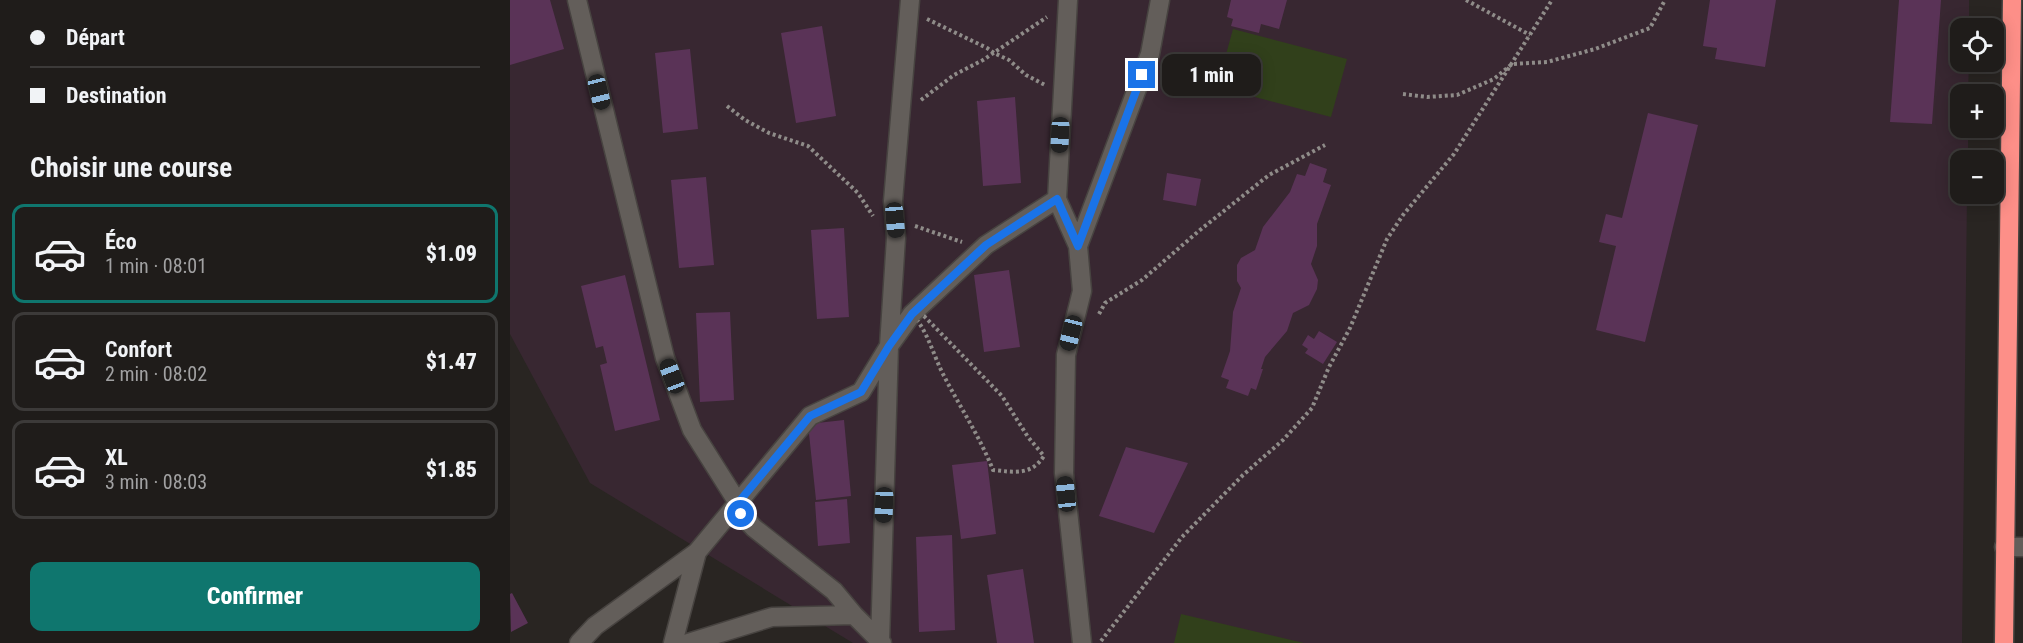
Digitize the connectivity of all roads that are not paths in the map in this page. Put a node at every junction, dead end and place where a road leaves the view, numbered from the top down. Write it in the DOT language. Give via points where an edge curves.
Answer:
graph roads {
  1 [pos="577,0"];
  2 [pos="1160,0"];
  3 [pos="2012,0"];
  4 [pos="1068,2"];
  5 [pos="910,5"];
  6 [pos="1057,199"];
  7 [pos="2016,204"];
  8 [pos="1078,246"];
  9 [pos="889,346"];
  10 [pos="738,503"];
  11 [pos="2004,546"];
  12 [pos="2023,547"];
  13 [pos="697,552"];
  14 [pos="854,615"];
  15 [pos="579,643"];
  16 [pos="673,643"];
  17 [pos="688,643"];
  18 [pos="881,643"];
  19 [pos="1082,643"];
  20 [pos="2004,643"];
  1 -- 10 [label="street" via="665,358 692,430"];
  2 -- 8 [label="street" via="1150,54"];
  3 -- 7 [label="highway"];
  4 -- 6 [label="street"];
  5 -- 9 [label="street" via="894,201 896,238"];
  6 -- 8 [label="street"];
  6 -- 9 [label="street" via="986,245 912,314"];
  7 -- 11 [label="highway"];
  8 -- 19 [label="street" via="1082,291 1066,355 1064,473"];
  9 -- 10 [label="street" via="861,392 810,416"];
  9 -- 18 [label="street"];
  10 -- 13 [label="street"];
  10 -- 14 [label="street" via="741,514 754,528 834,591"];
  11 -- 12 [label="street"];
  11 -- 20 [label="highway"];
  13 -- 15 [label="street" via="595,626"];
  13 -- 16 [label="street"];
  14 -- 17 [label="street" via="772,617"];
  14 -- 18 [label="street"];
}
